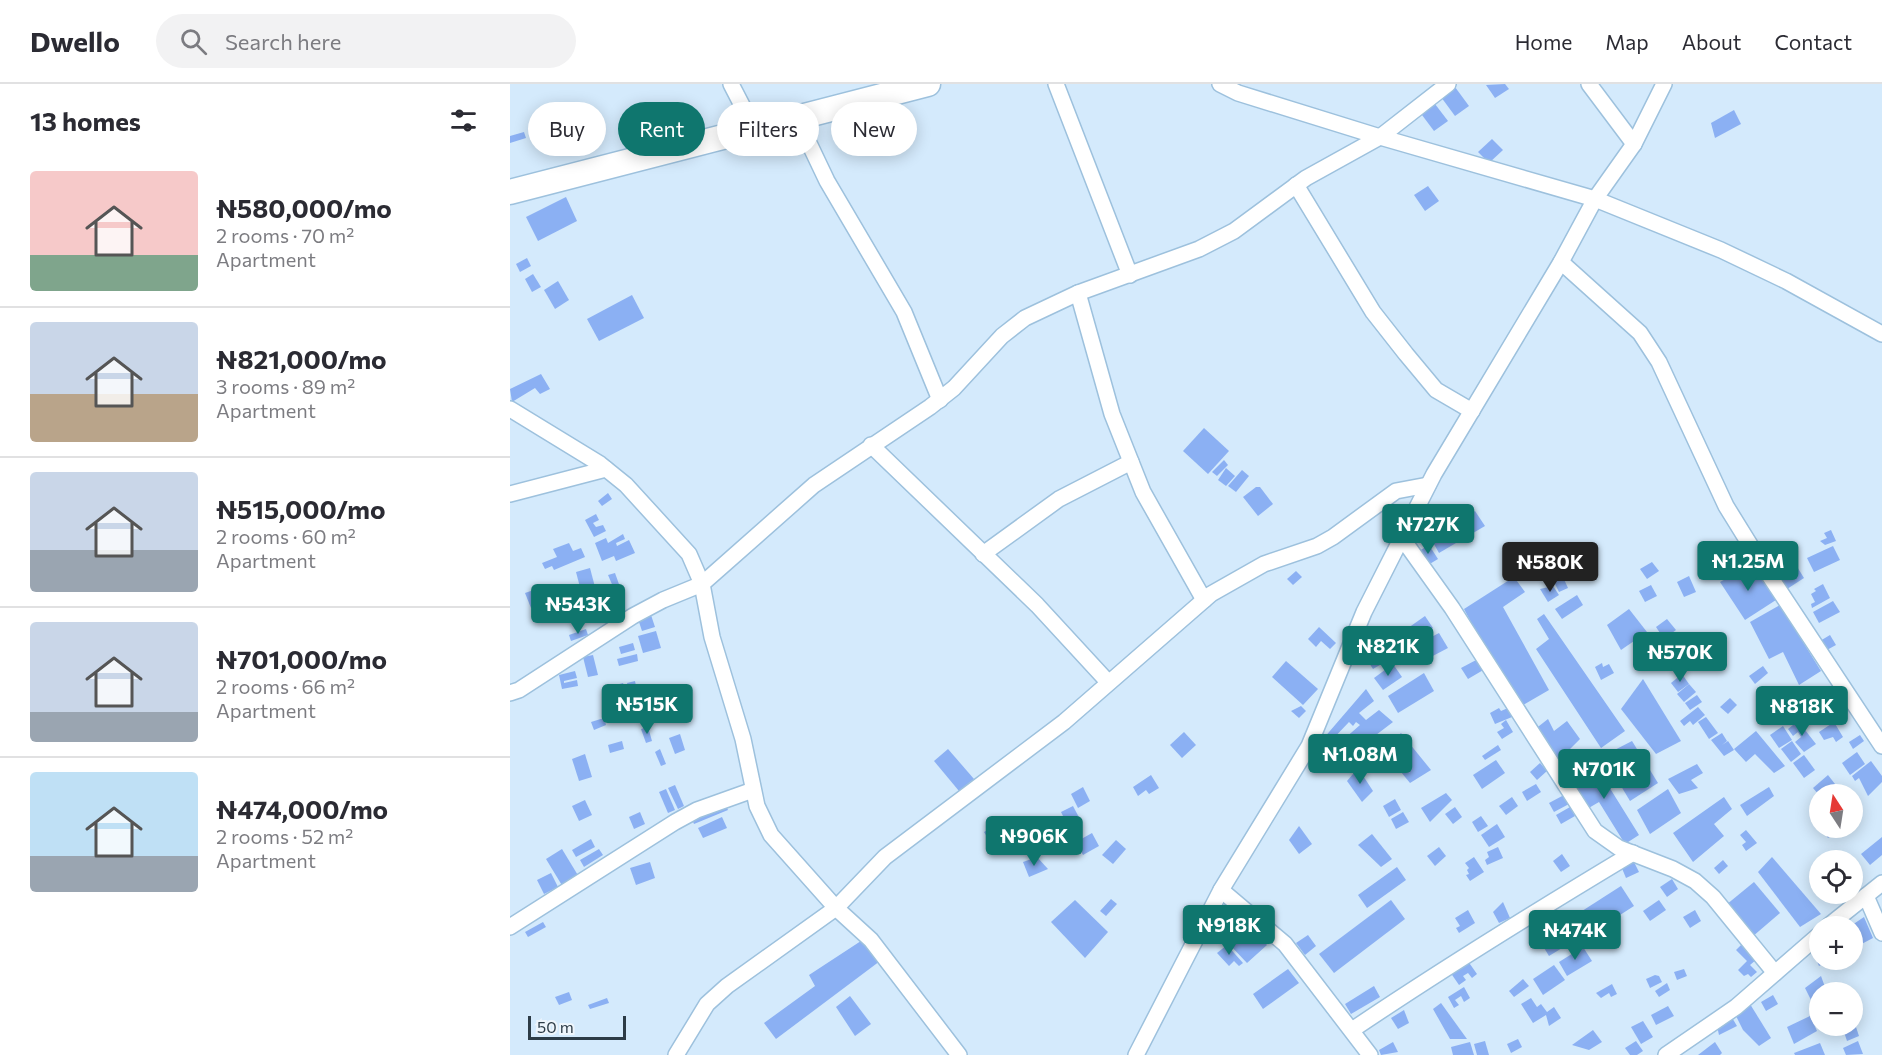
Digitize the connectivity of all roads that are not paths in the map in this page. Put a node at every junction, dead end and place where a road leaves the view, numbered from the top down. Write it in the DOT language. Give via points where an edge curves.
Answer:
graph roads {
  1 [pos="731,84"];
  2 [pos="863,84"];
  3 [pos="928,84"];
  4 [pos="1056,84"];
  5 [pos="1220,84"];
  6 [pos="1448,84"];
  7 [pos="1589,84"];
  8 [pos="1664,84"];
  9 [pos="740,102"];
  10 [pos="796,102"];
  11 [pos="819,112"];
  12 [pos="717,123"];
  13 [pos="1380,137"];
  14 [pos="717,139"];
  15 [pos="1634,144"];
  16 [pos="814,156"];
  17 [pos="510,176"];
  18 [pos="1296,185"];
  19 [pos="510,192"];
  20 [pos="1595,199"];
  21 [pos="1561,262"];
  22 [pos="1130,275"];
  23 [pos="1078,293"];
  24 [pos="1882,334"];
  25 [pos="940,400"];
  26 [pos="510,409"];
  27 [pos="1472,411"];
  28 [pos="871,445"];
  29 [pos="1131,462"];
  30 [pos="606,469"];
  31 [pos="1428,485"];
  32 [pos="510,494"];
  33 [pos="1402,538"];
  34 [pos="982,554"];
  35 [pos="702,584"];
  36 [pos="1204,600"];
  37 [pos="1108,682"];
  38 [pos="510,693"];
  39 [pos="1882,746"];
  40 [pos="753,790"];
  41 [pos="1633,853"];
  42 [pos="1882,884"];
  43 [pos="1221,890"];
  44 [pos="1866,896"];
  45 [pos="836,908"];
  46 [pos="1841,916"];
  47 [pos="510,927"];
  48 [pos="1882,933"];
  49 [pos="1809,944"];
  50 [pos="1775,973"];
  51 [pos="1352,1030"];
  52 [pos="1669,1054"];
  53 [pos="676,1055"];
  54 [pos="960,1055"];
  55 [pos="1136,1055"];
  56 [pos="1370,1055"];
  1 -- 9 [label="street"];
  2 -- 10 [label="main road"];
  3 -- 11 [label="main road"];
  4 -- 22 [label="street"];
  5 -- 13 [label="street"];
  6 -- 13 [label="street"];
  7 -- 15 [label="street"];
  8 -- 15 [label="street"];
  12 -- 17 [label="main road"];
  13 -- 18 [label="street"];
  13 -- 20 [label="street"];
  14 -- 19 [label="main road"];
  15 -- 20 [label="street"];
  16 -- 25 [label="street" via="900,303"];
  18 -- 22 [label="street" via="1234,231"];
  18 -- 27 [label="street" via="1372,312 1436,390"];
  20 -- 21 [label="street"];
  20 -- 24 [label="street" via="1786,281"];
  21 -- 27 [label="street"];
  21 -- 39 [label="street" via="1647,343 1726,506"];
  22 -- 23 [label="street"];
  23 -- 25 [label="street" via="1012,327"];
  23 -- 29 [label="street" via="1112,414"];
  25 -- 28 [label="street"];
  26 -- 30 [label="street"];
  27 -- 31 [label="street"];
  28 -- 34 [label="street"];
  28 -- 35 [label="street" via="814,485"];
  29 -- 34 [label="street" via="1059,499"];
  29 -- 36 [label="street" via="1143,492"];
  30 -- 32 [label="street"];
  30 -- 35 [label="street" via="626,485 689,554"];
  31 -- 33 [label="street"];
  31 -- 36 [label="street" via="1396,491 1333,537 1264,564"];
  33 -- 41 [label="street" via="1469,634 1588,823 1618,848"];
  33 -- 43 [label="street" via="1364,612 1309,746"];
  34 -- 37 [label="street" via="1037,605"];
  35 -- 38 [label="street" via="633,616"];
  35 -- 40 [label="street" via="712,637 743,740"];
  36 -- 37 [label="street"];
  37 -- 45 [label="street" via="1064,722 885,857"];
  40 -- 45 [label="street" via="771,835"];
  40 -- 47 [label="street" via="675,822"];
  41 -- 50 [label="street" via="1695,881 1713,897"];
  41 -- 51 [label="street" via="1457,960"];
  42 -- 44 [label="street"];
  43 -- 51 [label="street" via="1285,944"];
  43 -- 55 [label="street"];
  44 -- 46 [label="street"];
  44 -- 48 [label="street"];
  45 -- 53 [label="street" via="707,1004"];
  45 -- 54 [label="street" via="871,940"];
  49 -- 50 [label="street"];
  50 -- 52 [label="street" via="1736,1007"];
  51 -- 56 [label="street"];
}
